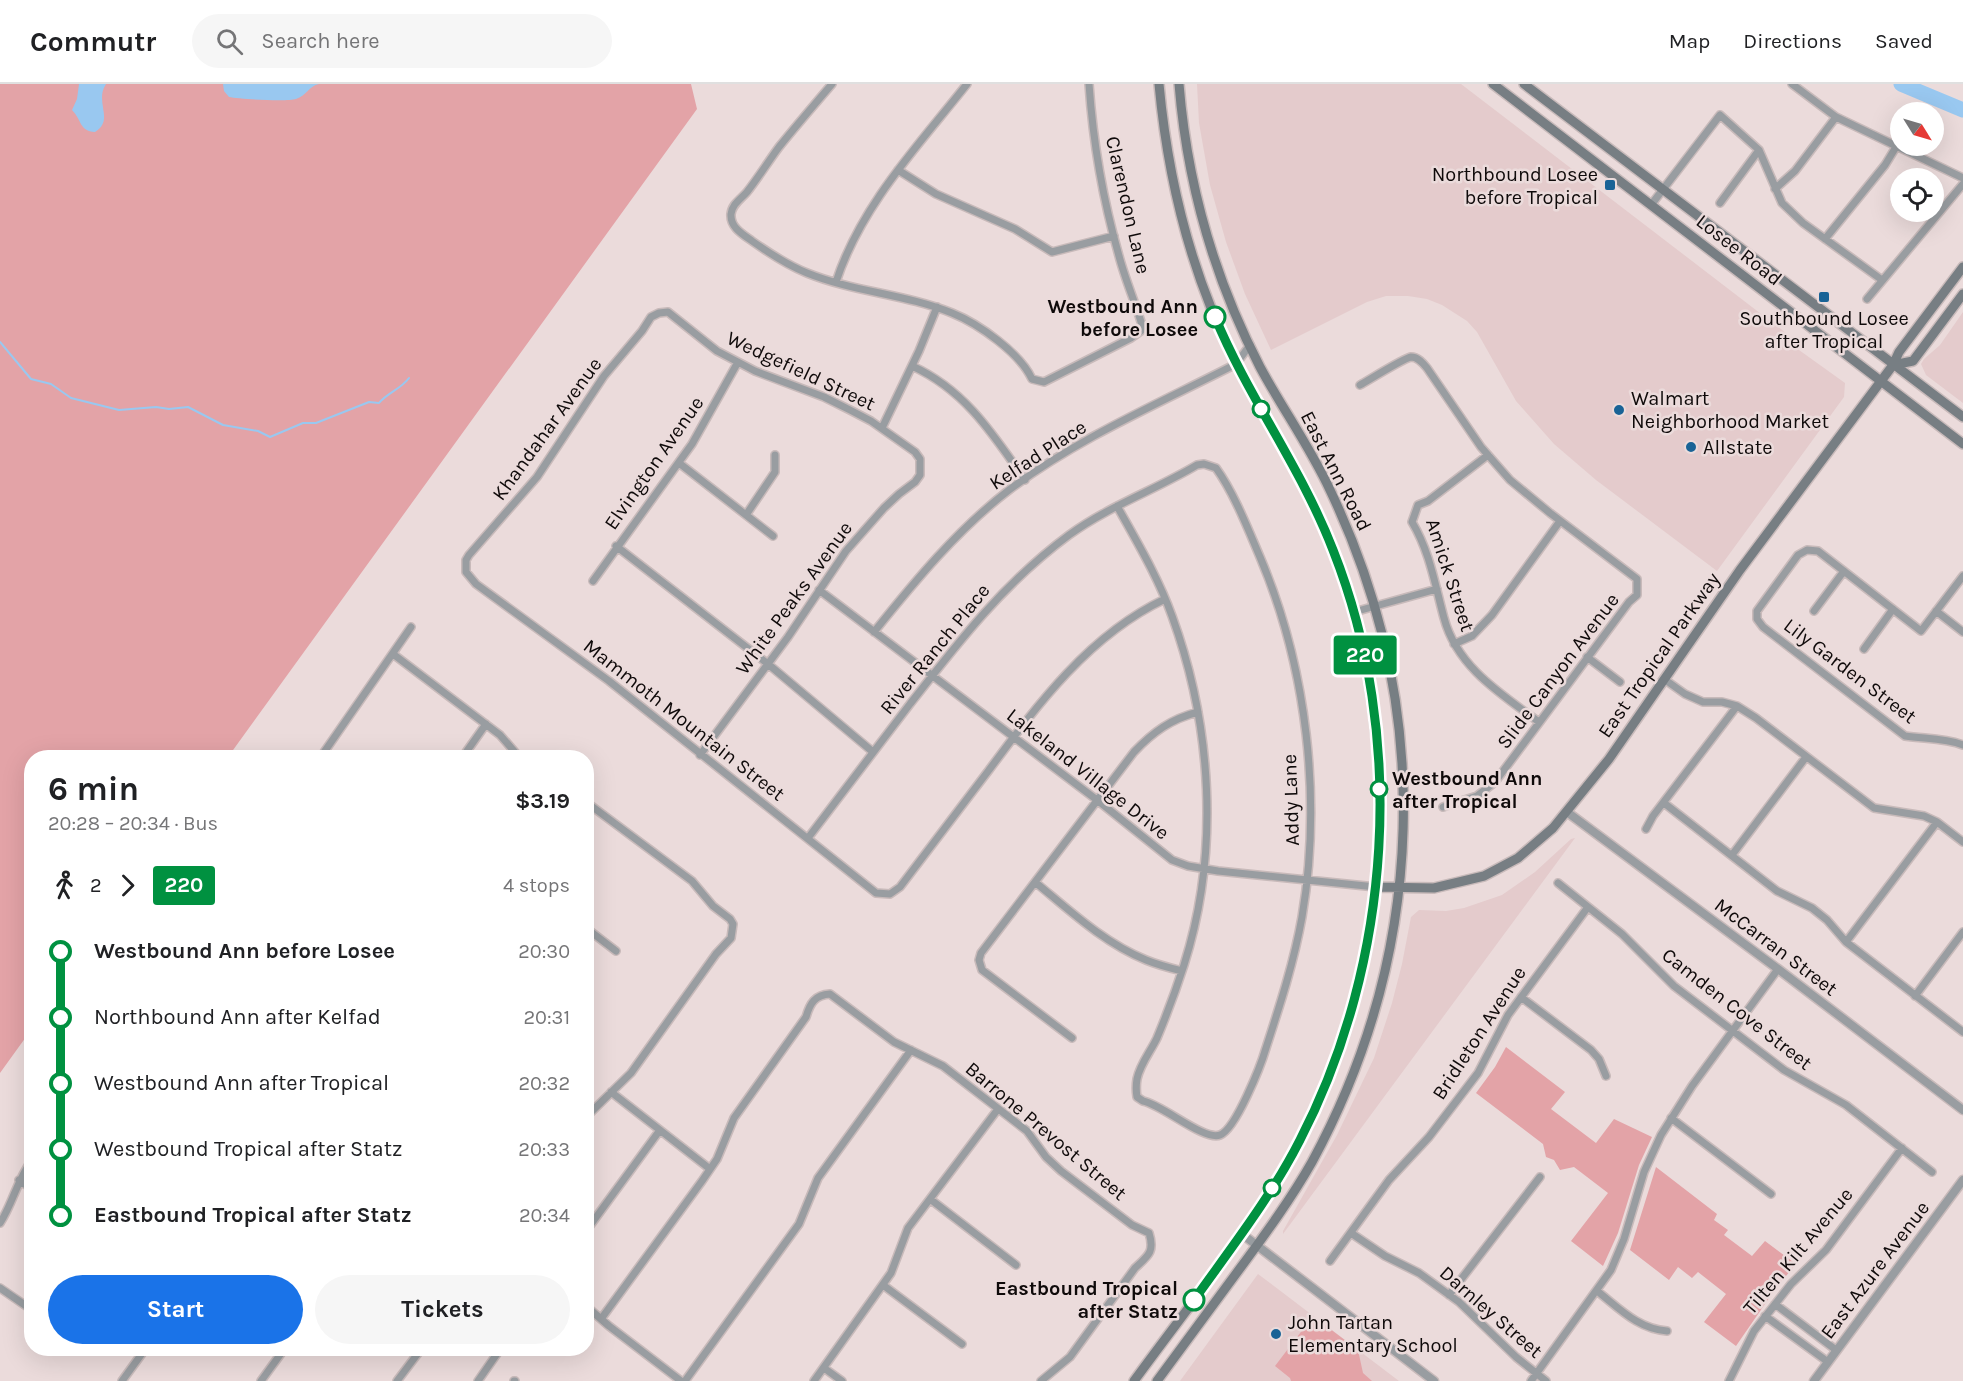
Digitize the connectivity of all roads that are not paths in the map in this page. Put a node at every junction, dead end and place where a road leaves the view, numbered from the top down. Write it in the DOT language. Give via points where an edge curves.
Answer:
graph roads {
  1 [pos="832,84"];
  2 [pos="967,84"];
  3 [pos="1089,84"];
  4 [pos="1159,84"];
  5 [pos="1179,84"];
  6 [pos="1493,84"];
  7 [pos="1524,84"];
  8 [pos="1792,84"];
  9 [pos="1179,95"];
  10 [pos="1160,96"];
  11 [pos="1836,117"];
  12 [pos="1890,144"];
  13 [pos="1759,150"];
  14 [pos="1890,156"];
  15 [pos="1915,156"];
  16 [pos="898,170"];
  17 [pos="1963,178"];
  18 [pos="1963,184"];
  19 [pos="1776,189"];
  20 [pos="1663,190"];
  21 [pos="1720,202"];
  22 [pos="1651,206"];
  23 [pos="1114,236"];
  24 [pos="1825,239"];
  25 [pos="1963,267"];
  26 [pos="1882,280"];
  27 [pos="836,282"];
  28 [pos="1963,294"];
  29 [pos="1867,299"];
  30 [pos="937,307"];
  31 [pos="659,313"];
  32 [pos="1250,345"];
  33 [pos="738,362"];
  34 [pos="1236,364"];
  35 [pos="1893,365"];
  36 [pos="912,366"];
  37 [pos="1881,382"];
  38 [pos="1360,385"];
  39 [pos="1963,417"];
  40 [pos="882,428"];
  41 [pos="1963,444"];
  42 [pos="775,455"];
  43 [pos="1488,455"];
  44 [pos="679,463"];
  45 [pos="1211,466"];
  46 [pos="920,468"];
  47 [pos="1025,480"];
  48 [pos="1117,506"];
  49 [pos="746,515"];
  50 [pos="1560,521"];
  51 [pos="773,536"];
  52 [pos="616,546"];
  53 [pos="465,566"];
  54 [pos="1844,571"];
  55 [pos="1963,576"];
  56 [pos="592,581"];
  57 [pos="1437,589"];
  58 [pos="819,590"];
  59 [pos="1165,599"];
  60 [pos="1373,607"];
  61 [pos="1893,609"];
  62 [pos="1814,611"];
  63 [pos="1936,611"];
  64 [pos="1354,612"];
  65 [pos="411,627"];
  66 [pos="1963,632"];
  67 [pos="874,633"];
  68 [pos="1454,644"];
  69 [pos="1864,649"];
  70 [pos="393,654"];
  71 [pos="1587,657"];
  72 [pos="768,664"];
  73 [pos="932,676"];
  74 [pos="1664,679"];
  75 [pos="1620,682"];
  76 [pos="1737,706"];
  77 [pos="1198,711"];
  78 [pos="1539,722"];
  79 [pos="486,724"];
  80 [pos="1013,737"];
  81 [pos="1963,745"];
  82 [pos="326,750"];
  83 [pos="468,750"];
  84 [pos="513,750"];
  85 [pos="873,752"];
  86 [pos="700,754"];
  87 [pos="1806,757"];
  88 [pos="1097,800"];
  89 [pos="1664,803"];
  90 [pos="594,807"];
  91 [pos="1443,807"];
  92 [pos="1567,812"];
  93 [pos="1937,822"];
  94 [pos="1646,829"];
  95 [pos="808,838"];
  96 [pos="1963,842"];
  97 [pos="1732,855"];
  98 [pos="1204,869"];
  99 [pos="1306,881"];
  100 [pos="1035,882"];
  101 [pos="1558,883"];
  102 [pos="1376,887"];
  103 [pos="1400,889"];
  104 [pos="1588,907"];
  105 [pos="1963,932"];
  106 [pos="594,934"];
  107 [pos="1846,942"];
  108 [pos="616,951"];
  109 [pos="1778,969"];
  110 [pos="1182,971"];
  111 [pos="1915,996"];
  112 [pos="1521,997"];
  113 [pos="1733,1031"];
  114 [pos="1963,1032"];
  115 [pos="1072,1038"];
  116 [pos="911,1050"];
  117 [pos="1606,1076"];
  118 [pos="611,1092"];
  119 [pos="594,1109"];
  120 [pos="998,1109"];
  121 [pos="1963,1110"];
  122 [pos="1671,1118"];
  123 [pos="660,1130"];
  124 [pos="1902,1148"];
  125 [pos="710,1169"];
  126 [pos="1932,1172"];
  127 [pos="24,1173"];
  128 [pos="1540,1177"];
  129 [pos="20,1180"];
  130 [pos="1963,1180"];
  131 [pos="24,1183"];
  132 [pos="1771,1194"];
  133 [pos="930,1199"];
  134 [pos="594,1220"];
  135 [pos="0,1223"];
  136 [pos="1351,1233"];
  137 [pos="1242,1234"];
  138 [pos="1257,1245"];
  139 [pos="1330,1261"];
  140 [pos="1016,1264"];
  141 [pos="883,1285"];
  142 [pos="0,1288"];
  143 [pos="1597,1291"];
  144 [pos="1449,1295"];
  145 [pos="24,1304"];
  146 [pos="1774,1304"];
  147 [pos="594,1313"];
  148 [pos="1765,1316"];
  149 [pos="601,1319"];
  150 [pos="1667,1331"];
  151 [pos="962,1344"];
  152 [pos="1836,1350"];
  153 [pos="140,1356"];
  154 [pos="279,1356"];
  155 [pos="416,1356"];
  156 [pos="495,1356"];
  157 [pos="1828,1362"];
  158 [pos="824,1368"];
  159 [pos="1536,1373"];
  160 [pos="122,1381"];
  161 [pos="261,1381"];
  162 [pos="397,1381"];
  163 [pos="478,1381"];
  164 [pos="683,1381"];
  165 [pos="814,1381"];
  166 [pos="842,1381"];
  167 [pos="1041,1381"];
  168 [pos="1134,1381"];
  169 [pos="1158,1381"];
  170 [pos="1434,1381"];
  171 [pos="1530,1381"];
  172 [pos="1546,1381"];
  173 [pos="1729,1381"];
  174 [pos="1814,1381"];
  1 -- 27 [label="street" via="778,148 731,215 736,229 775,256 806,273"];
  2 -- 16 [label="street"];
  3 -- 23 [label="street, Clarendon Lane" via="1096,146"];
  4 -- 10 [label="main road, East Ann Road"];
  5 -- 9 [label="main road, East Ann Road"];
  6 -- 22 [label="main road, Losee Road"];
  7 -- 20 [label="main road, Losee Road"];
  8 -- 11 [label="street"];
  9 -- 10 [label="main road"];
  9 -- 32 [label="main road, East Ann Road" via="1204,227 1226,292"];
  10 -- 34 [label="main road, East Ann Road" via="1179,210 1206,297"];
  11 -- 12 [label="street"];
  11 -- 19 [label="street" via="1795,171"];
  13 -- 19 [label="street"];
  13 -- 20 [label="street" via="1720,115"];
  13 -- 21 [label="street"];
  14 -- 24 [label="street"];
  15 -- 17 [label="street"];
  16 -- 23 [label="street" via="936,194 1015,229 1052,252"];
  16 -- 27 [label="street" via="857,232"];
  18 -- 26 [label="street"];
  19 -- 24 [label="street" via="1782,203"];
  20 -- 22 [label="street"];
  20 -- 35 [label="main road, Losee Road"];
  22 -- 37 [label="main road, Losee Road"];
  23 -- 30 [label="street, Clarendon Lane" via="1141,331 1044,382 1032,379 1011,352 985,332"];
  24 -- 26 [label="street"];
  25 -- 35 [label="main road, East Tropical Parkway"];
  26 -- 29 [label="street"];
  27 -- 30 [label="street"];
  28 -- 35 [label="main road" via="1913,361"];
  30 -- 36 [label="street"];
  31 -- 33 [label="street, Wedgefield Street" via="668,312 704,342"];
  31 -- 53 [label="street, Khandahar Avenue" via="651,317 604,376 537,477 469,555"];
  32 -- 34 [label="street, Kelfad Place"];
  32 -- 60 [label="main road, East Ann Road" via="1330,490"];
  33 -- 40 [label="street, Wedgefield Street" via="824,397"];
  33 -- 44 [label="street, Elvington Avenue"];
  34 -- 47 [label="street, Kelfad Place" via="1069,450"];
  34 -- 64 [label="main road, East Ann Road" via="1309,493"];
  35 -- 37 [label="main road, East Tropical Parkway"];
  35 -- 39 [label="main road, Losee Road"];
  36 -- 40 [label="street"];
  36 -- 47 [label="street" via="946,385 975,411"];
  37 -- 41 [label="main road, Losee Road"];
  37 -- 74 [label="main road, East Tropical Parkway" via="1772,526"];
  38 -- 43 [label="street" via="1403,360 1418,359"];
  40 -- 46 [label="street, Wedgefield Street" via="915,452"];
  42 -- 49 [label="street" via="776,472"];
  43 -- 50 [label="street" via="1524,494"];
  43 -- 57 [label="street, Amick Street" via="1415,510 1412,522 1425,546"];
  44 -- 49 [label="street"];
  44 -- 52 [label="street, Elvington Avenue"];
  45 -- 48 [label="street, River Ranch Place" via="1197,465"];
  45 -- 99 [label="street, Addy Lane" via="1221,474 1264,566 1296,673 1310,790"];
  46 -- 58 [label="street, White Peaks Avenue" via="915,482 868,525"];
  47 -- 67 [label="street, Kelfad Place" via="956,537"];
  48 -- 59 [label="street"];
  48 -- 73 [label="street, River Ranch Place" via="1070,534 1025,571 977,618"];
  49 -- 51 [label="street"];
  50 -- 68 [label="street" via="1486,622 1472,636"];
  50 -- 71 [label="street, Slide Canyon Avenue" via="1637,579 1638,591"];
  52 -- 56 [label="street, Elvington Avenue"];
  52 -- 72 [label="street"];
  53 -- 86 [label="street, Mammoth Mountain Street" via="477,584"];
  54 -- 61 [label="street"];
  54 -- 62 [label="street"];
  54 -- 81 [label="street, Lily Garden Street" via="1818,552 1807,550 1798,555 1757,611 1757,618 1763,627 1905,736"];
  55 -- 63 [label="street"];
  57 -- 60 [label="street"];
  57 -- 68 [label="street, Amick Street"];
  58 -- 67 [label="street, Lakeland Village Drive"];
  58 -- 72 [label="street, White Peaks Avenue"];
  59 -- 77 [label="street"];
  59 -- 80 [label="street" via="1121,624 1085,655"];
  60 -- 64 [label="street"];
  60 -- 103 [label="main road, East Ann Road" via="1391,680 1401,748 1404,811"];
  61 -- 63 [label="street" via="1921,631"];
  61 -- 69 [label="street"];
  63 -- 66 [label="street"];
  64 -- 102 [label="main road, East Ann Road" via="1368,669 1375,724 1379,798"];
  65 -- 70 [label="street"];
  67 -- 73 [label="street, Lakeland Village Drive"];
  68 -- 78 [label="street, Amick Street" via="1480,676"];
  70 -- 79 [label="street"];
  70 -- 82 [label="street"];
  71 -- 75 [label="street"];
  71 -- 78 [label="street, Slide Canyon Avenue"];
  72 -- 85 [label="street"];
  72 -- 86 [label="street, White Peaks Avenue"];
  73 -- 80 [label="street, Lakeland Village Drive"];
  73 -- 85 [label="street, River Ranch Place"];
  74 -- 76 [label="street" via="1703,702"];
  74 -- 92 [label="main road, East Tropical Parkway"];
  76 -- 87 [label="street"];
  76 -- 89 [label="street"];
  77 -- 88 [label="street" via="1169,722 1146,739"];
  77 -- 98 [label="street" via="1206,789"];
  78 -- 91 [label="street, Slide Canyon Avenue" via="1486,791"];
  79 -- 83 [label="street"];
  79 -- 84 [label="street"];
  80 -- 88 [label="street, Lakeland Village Drive"];
  80 -- 95 [label="street, Mammoth Mountain Street" via="900,887 887,894 876,892"];
  85 -- 95 [label="street, River Ranch Place"];
  86 -- 95 [label="street, Mammoth Mountain Street"];
  87 -- 93 [label="street" via="1874,808 1912,812"];
  87 -- 97 [label="street"];
  88 -- 98 [label="street, Lakeland Village Drive" via="1172,860"];
  88 -- 100 [label="street"];
  89 -- 94 [label="street"];
  89 -- 97 [label="street"];
  90 -- 118 [label="street" via="692,881 733,924 731,938 631,1072"];
  92 -- 103 [label="main road, East Tropical Parkway" via="1532,848 1485,876 1442,887"];
  92 -- 109 [label="street, McCarran Street"];
  93 -- 96 [label="street"];
  93 -- 107 [label="street"];
  97 -- 107 [label="street" via="1777,891 1812,908"];
  98 -- 99 [label="street, Lakeland Village Drive"];
  98 -- 110 [label="street"];
  99 -- 102 [label="street, Lakeland Village Drive"];
  99 -- 110 [label="street, Addy Lane" via="1292,960 1264,1056 1235,1119 1220,1135 1205,1135 1137,1097 1139,1071"];
  100 -- 110 [label="street" via="1123,948"];
  100 -- 115 [label="street" via="979,960 982,970"];
  101 -- 104 [label="street, Camden Cove Street"];
  102 -- 103 [label="main road, East Tropical Parkway"];
  102 -- 137 [label="main road" via="1351,1012 1329,1076 1296,1147"];
  103 -- 138 [label="main road" via="1380,993 1348,1085 1312,1162"];
  104 -- 112 [label="street, Bridleton Avenue"];
  104 -- 113 [label="street, Camden Cove Street" via="1622,934 1666,979"];
  105 -- 111 [label="street"];
  106 -- 108 [label="street"];
  107 -- 111 [label="street"];
  109 -- 113 [label="street"];
  109 -- 121 [label="street, McCarran Street"];
  111 -- 114 [label="street"];
  112 -- 117 [label="street" via="1591,1050"];
  112 -- 136 [label="street, Bridleton Avenue" via="1478,1073 1429,1137 1389,1180"];
  113 -- 122 [label="street"];
  113 -- 124 [label="street, Camden Cove Street" via="1784,1070 1846,1104"];
  116 -- 120 [label="street, Barrone Prevost Street" via="943,1066"];
  116 -- 125 [label="street, Barrone Prevost Street" via="894,1042 835,996 821,995 734,1118"];
  116 -- 164 [label="street" via="818,1178 796,1229"];
  118 -- 119 [label="street"];
  118 -- 123 [label="street"];
  120 -- 133 [label="street"];
  120 -- 167 [label="street, Barrone Prevost Street" via="1027,1131 1061,1171 1132,1225 1149,1233 1152,1244 1148,1256 1070,1357"];
  122 -- 132 [label="street"];
  122 -- 143 [label="street" via="1644,1172 1619,1253"];
  123 -- 125 [label="street"];
  123 -- 134 [label="street"];
  124 -- 126 [label="street, Camden Cove Street"];
  124 -- 146 [label="street, Tilten Kilt Avenue" via="1826,1250"];
  125 -- 149 [label="street"];
  127 -- 129 [label="street"];
  128 -- 144 [label="street"];
  129 -- 131 [label="street"];
  129 -- 135 [label="street"];
  130 -- 152 [label="street, East Azure Avenue"];
  133 -- 140 [label="street"];
  133 -- 141 [label="street" via="908,1228"];
  136 -- 139 [label="street, Bridleton Avenue"];
  136 -- 144 [label="street, Darnley Street"];
  137 -- 138 [label="street"];
  137 -- 168 [label="main road"];
  138 -- 169 [label="main road"];
  138 -- 170 [label="street"];
  141 -- 151 [label="street"];
  141 -- 158 [label="street"];
  142 -- 145 [label="street"];
  143 -- 150 [label="street" via="1639,1324"];
  143 -- 159 [label="street"];
  144 -- 159 [label="street, Darnley Street"];
  146 -- 148 [label="street, Tilten Kilt Avenue"];
  146 -- 152 [label="street"];
  147 -- 149 [label="street"];
  148 -- 157 [label="street"];
  148 -- 173 [label="street, Tilten Kilt Avenue"];
  149 -- 164 [label="street"];
  152 -- 157 [label="street, East Azure Avenue"];
  153 -- 160 [label="street"];
  154 -- 161 [label="street"];
  155 -- 162 [label="street"];
  156 -- 163 [label="street"];
  157 -- 174 [label="street, East Azure Avenue"];
  158 -- 165 [label="street"];
  158 -- 166 [label="street"];
  159 -- 171 [label="street"];
  159 -- 172 [label="street, Darnley Street"];
}
